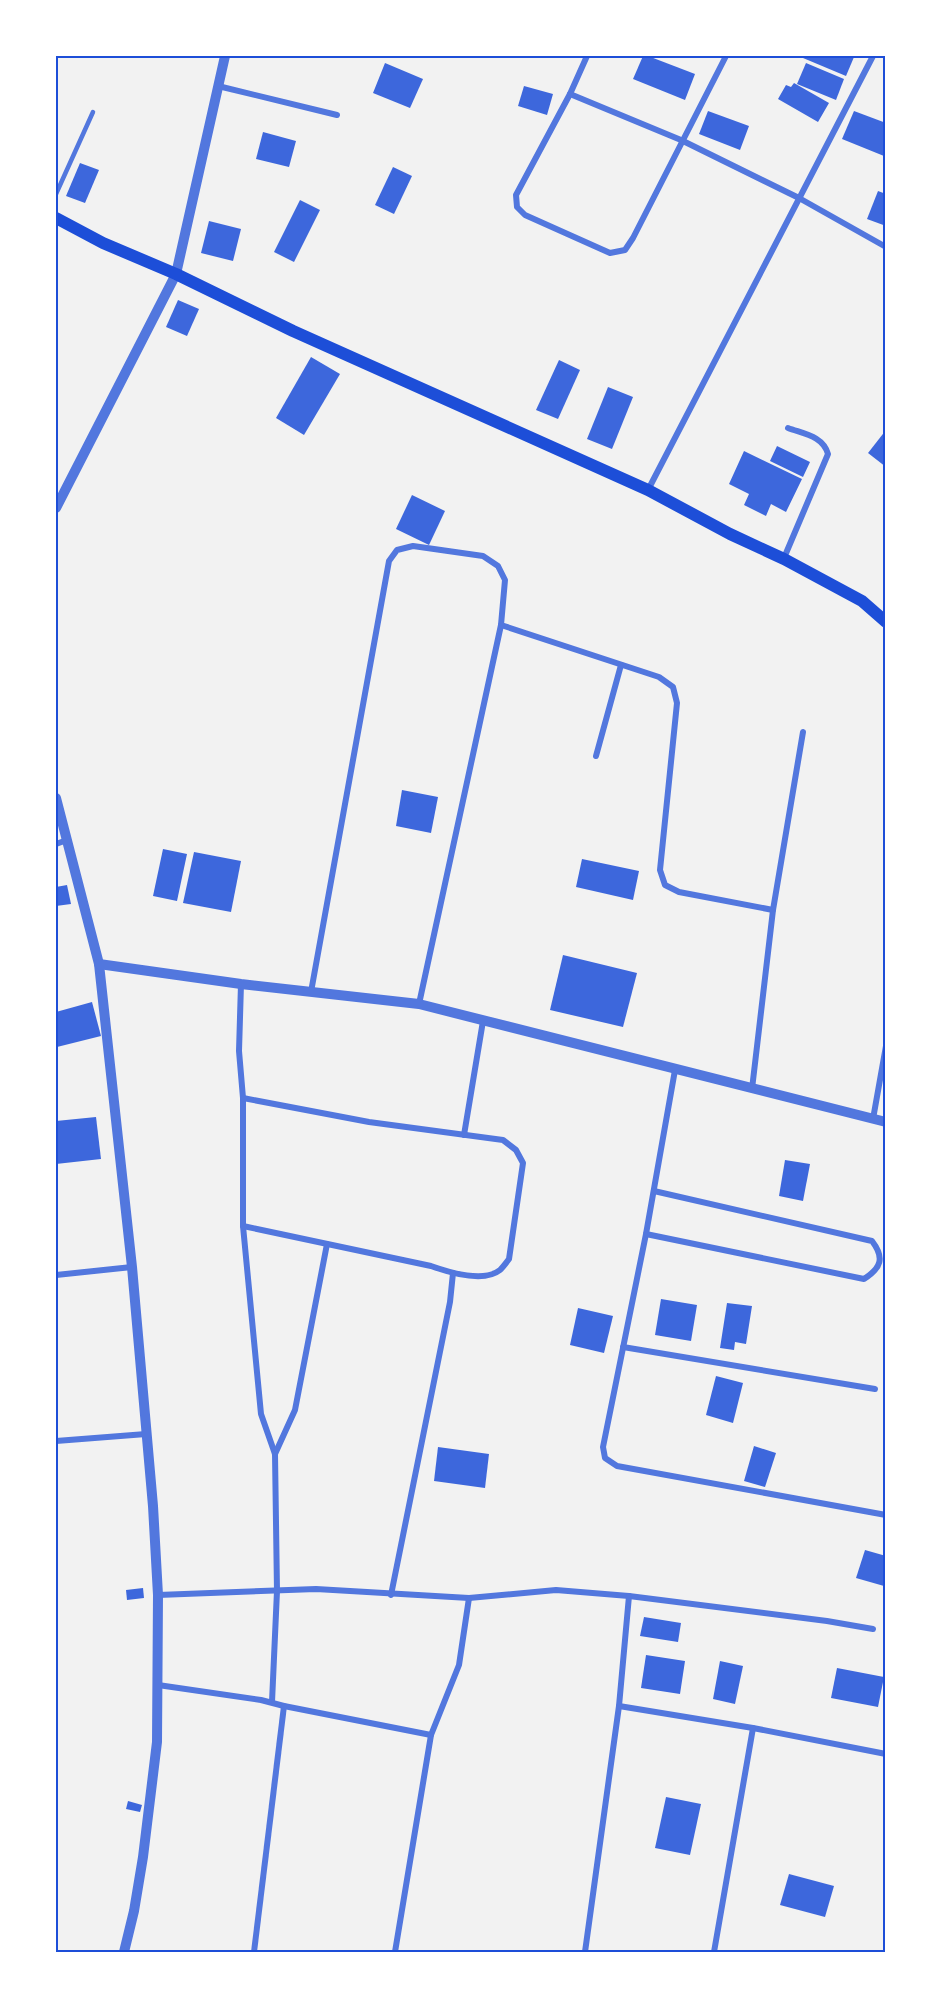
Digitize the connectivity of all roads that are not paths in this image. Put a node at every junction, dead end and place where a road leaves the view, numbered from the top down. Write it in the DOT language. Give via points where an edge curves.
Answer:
graph roads {
  1 [pos="225,56"];
  2 [pos="587,56"];
  3 [pos="726,56"];
  4 [pos="873,56"];
  5 [pos="218,86"];
  6 [pos="570,94"];
  7 [pos="93,112"];
  8 [pos="337,115"];
  9 [pos="681,140"];
  10 [pos="56,194"];
  11 [pos="799,198"];
  12 [pos="56,218"];
  13 [pos="885,246"];
  14 [pos="176,274"];
  15 [pos="788,428"];
  16 [pos="648,490"];
  17 [pos="56,508"];
  18 [pos="784,559"];
  19 [pos="885,622"];
  20 [pos="501,625"];
  21 [pos="621,665"];
  22 [pos="803,732"];
  23 [pos="596,756"];
  24 [pos="56,798"];
  25 [pos="67,840"];
  26 [pos="56,844"];
  27 [pos="773,910"];
  28 [pos="99,964"];
  29 [pos="241,984"];
  30 [pos="311,992"];
  31 [pos="419,1004"];
  32 [pos="483,1021"];
  33 [pos="885,1046"];
  34 [pos="675,1070"];
  35 [pos="752,1090"];
  36 [pos="243,1098"];
  37 [pos="873,1119"];
  38 [pos="885,1122"];
  39 [pos="464,1134"];
  40 [pos="654,1191"];
  41 [pos="243,1226"];
  42 [pos="646,1234"];
  43 [pos="327,1244"];
  44 [pos="132,1268"];
  45 [pos="453,1274"];
  46 [pos="56,1275"];
  47 [pos="623,1347"];
  48 [pos="874,1389"];
  49 [pos="146,1434"];
  50 [pos="56,1441"];
  51 [pos="275,1454"];
  52 [pos="885,1515"];
  53 [pos="277,1591"];
  54 [pos="158,1595"];
  55 [pos="391,1595"];
  56 [pos="629,1596"];
  57 [pos="469,1598"];
  58 [pos="873,1629"];
  59 [pos="158,1685"];
  60 [pos="272,1702"];
  61 [pos="284,1706"];
  62 [pos="620,1706"];
  63 [pos="753,1728"];
  64 [pos="431,1735"];
  65 [pos="885,1754"];
  66 [pos="124,1953"];
  67 [pos="254,1953"];
  68 [pos="395,1953"];
  69 [pos="585,1953"];
  70 [pos="714,1953"];
  1 -- 5 [label="street"];
  2 -- 6 [label="street"];
  3 -- 9 [label="street"];
  4 -- 11 [label="street"];
  5 -- 8 [label="street"];
  5 -- 14 [label="street"];
  6 -- 9 [label="street"];
  6 -- 9 [label="street" via="516,195 517,207 525,215 610,253 625,250"];
  7 -- 10 [label="lane"];
  9 -- 11 [label="street"];
  11 -- 13 [label="street"];
  11 -- 16 [label="street"];
  12 -- 14 [label="main road"];
  14 -- 16 [label="main road" via="293,331"];
  14 -- 17 [label="street"];
  15 -- 18 [label="street" via="820,440 828,454"];
  16 -- 18 [label="main road"];
  18 -- 19 [label="main road" via="862,601"];
  20 -- 21 [label="street"];
  20 -- 30 [label="street" via="505,580 498,566 483,556 413,546 397,550 389,561"];
  20 -- 31 [label="street"];
  21 -- 23 [label="street"];
  21 -- 27 [label="street" via="659,677 673,687 677,703 660,870 665,885 679,892"];
  22 -- 27 [label="street"];
  24 -- 25 [label="street"];
  25 -- 26 [label="street"];
  25 -- 28 [label="street"];
  27 -- 35 [label="street"];
  28 -- 29 [label="street"];
  28 -- 44 [label="street"];
  29 -- 30 [label="street"];
  29 -- 36 [label="street" via="239,1051"];
  30 -- 31 [label="street"];
  31 -- 32 [label="street"];
  32 -- 34 [label="street"];
  32 -- 39 [label="street"];
  33 -- 37 [label="street"];
  34 -- 35 [label="street"];
  34 -- 40 [label="street"];
  35 -- 37 [label="street"];
  36 -- 39 [label="street" via="369,1122"];
  36 -- 41 [label="street"];
  37 -- 38 [label="street"];
  39 -- 45 [label="street" via="503,1140 516,1150 523,1163 509,1259 489,1276"];
  40 -- 42 [label="street"];
  40 -- 42 [label="street" via="872,1241 880,1262 864,1280"];
  41 -- 43 [label="street"];
  41 -- 51 [label="street" via="261,1414"];
  42 -- 47 [label="street"];
  43 -- 45 [label="street"];
  43 -- 51 [label="street" via="295,1410"];
  44 -- 46 [label="street"];
  44 -- 49 [label="street"];
  45 -- 55 [label="street"];
  47 -- 48 [label="street"];
  47 -- 52 [label="street" via="603,1447 605,1458 617,1466"];
  49 -- 50 [label="street"];
  49 -- 54 [label="street"];
  51 -- 53 [label="street"];
  53 -- 54 [label="street"];
  53 -- 55 [label="street" via="316,1589"];
  53 -- 60 [label="street"];
  54 -- 59 [label="street"];
  55 -- 57 [label="street"];
  56 -- 57 [label="street" via="556,1590"];
  56 -- 58 [label="street"];
  56 -- 62 [label="street"];
  57 -- 64 [label="street" via="459,1665"];
  59 -- 60 [label="street"];
  59 -- 66 [label="street" via="158,1742 151,1800"];
  60 -- 61 [label="street"];
  61 -- 64 [label="street"];
  61 -- 67 [label="street"];
  62 -- 63 [label="street"];
  62 -- 69 [label="street"];
  63 -- 65 [label="street"];
  63 -- 70 [label="street"];
  64 -- 68 [label="street"];
}
